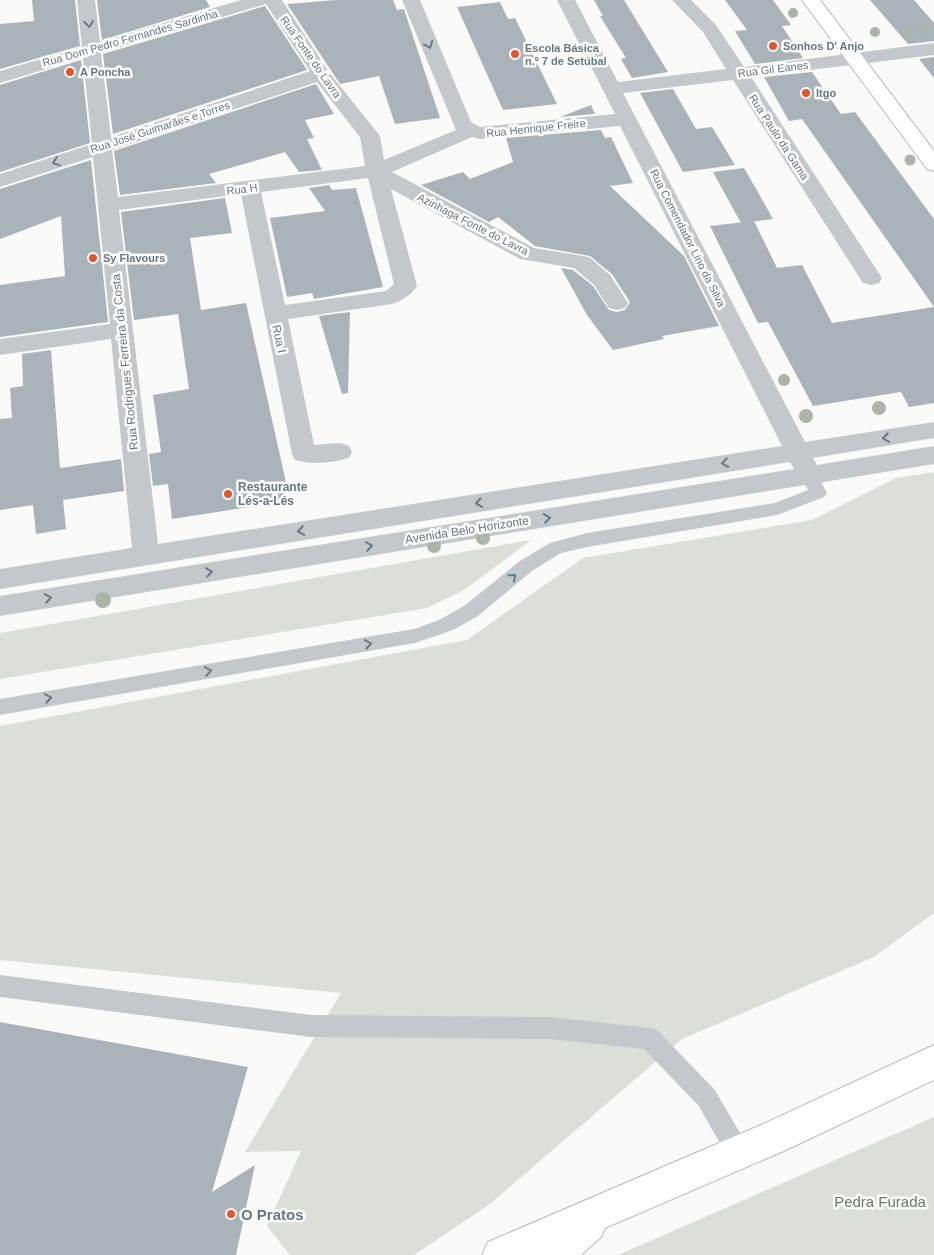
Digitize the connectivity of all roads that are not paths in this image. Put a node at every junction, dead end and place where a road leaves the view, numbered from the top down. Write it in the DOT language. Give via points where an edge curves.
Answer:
graph roads {
  1 [pos="86,0"];
  2 [pos="260,0"];
  3 [pos="273,0"];
  4 [pos="411,0"];
  5 [pos="566,0"];
  6 [pos="681,0"];
  7 [pos="811,0"];
  8 [pos="92,49"];
  9 [pos="934,49"];
  10 [pos="856,58"];
  11 [pos="737,73"];
  12 [pos="321,74"];
  13 [pos="0,77"];
  14 [pos="611,89"];
  15 [pos="627,119"];
  16 [pos="469,131"];
  17 [pos="102,147"];
  18 [pos="934,165"];
  19 [pos="376,171"];
  20 [pos="0,181"];
  21 [pos="250,188"];
  22 [pos="108,205"];
  23 [pos="871,278"];
  24 [pos="617,303"];
  25 [pos="274,314"];
  26 [pos="122,330"];
  27 [pos="0,347"];
  28 [pos="934,430"];
  29 [pos="340,452"];
  30 [pos="797,452"];
  31 [pos="934,455"];
  32 [pos="809,475"];
  33 [pos="146,556"];
  34 [pos="0,579"];
  35 [pos="0,606"];
  36 [pos="0,707"];
  37 [pos="0,986"];
  38 [pos="934,1062"];
  39 [pos="740,1153"];
  40 [pos="603,1209"];
  41 [pos="501,1255"];
  42 [pos="554,1255"];
  1 -- 8 [label="street, Rua Rodrigues Ferreira da Costa, one-way"];
  2 -- 8 [label="street, Rua Dom Pedro Fernandes Sardinha"];
  3 -- 12 [label="street, Rua Fonte do Lavra"];
  4 -- 16 [label="street, Rua Henrique Freire, one-way" via="462,125"];
  5 -- 14 [label="street, Rua Comendador Lino da Silva"];
  6 -- 11 [label="street, Rua Paulo da Gama" via="710,29"];
  7 -- 10 [label="main road"];
  8 -- 13 [label="street, Rua Dom Pedro Fernandes Sardinha"];
  8 -- 17 [label="street, Rua Rodrigues Ferreira da Costa"];
  9 -- 10 [label="street, Rua Gil Eanes"];
  10 -- 11 [label="street, Rua Gil Eanes"];
  10 -- 18 [label="main road"];
  11 -- 14 [label="street, Rua Gil Eanes"];
  11 -- 23 [label="street, Rua Paulo da Gama"];
  12 -- 17 [label="street, Rua José Guimarães e Torres"];
  12 -- 19 [label="street, Rua Fonte do Lavra" via="370,136"];
  14 -- 15 [label="street, Rua Comendador Lino da Silva"];
  15 -- 16 [label="street, Rua Henrique Freire" via="480,133"];
  15 -- 30 [label="street, Rua Comendador Lino da Silva"];
  16 -- 19 [label="street, Rua H"];
  17 -- 20 [label="street, Rua José Guimarães e Torres, one-way"];
  17 -- 22 [label="street, Rua Rodrigues Ferreira da Costa"];
  19 -- 21 [label="street, Rua H"];
  19 -- 24 [label="street, Azinhaga Fonte do Lavra" via="528,254 581,262 602,280"];
  19 -- 25 [label="street" via="406,286 392,297"];
  21 -- 22 [label="street, Rua H"];
  21 -- 25 [label="street, Rua I"];
  22 -- 26 [label="street, Rua Rodrigues Ferreira da Costa"];
  25 -- 29 [label="street, Rua I" via="304,454"];
  26 -- 27 [label="street"];
  26 -- 33 [label="street, Rua Rodrigues Ferreira da Costa"];
  28 -- 30 [label="street, Avenida Belo Horizonte, one-way"];
  30 -- 32 [label="street, Rua Comendador Lino da Silva"];
  30 -- 33 [label="street, Avenida Belo Horizonte, one-way"];
  31 -- 32 [label="street, Avenida Belo Horizonte"];
  35 -- 32 [label="street, Avenida Belo Horizonte, one-way"];
  36 -- 32 [label="lane, one-way" via="415,636 446,625 471,611 526,566 556,548 776,509 818,493"];
  33 -- 34 [label="street, Avenida Belo Horizonte"];
  37 -- 39 [label="lane" via="311,1026 550,1028 650,1039 706,1097"];
  38 -- 39 [label="main road"];
  39 -- 40 [label="main road"];
  40 -- 41 [label="main road"];
  40 -- 42 [label="main road"];
}
